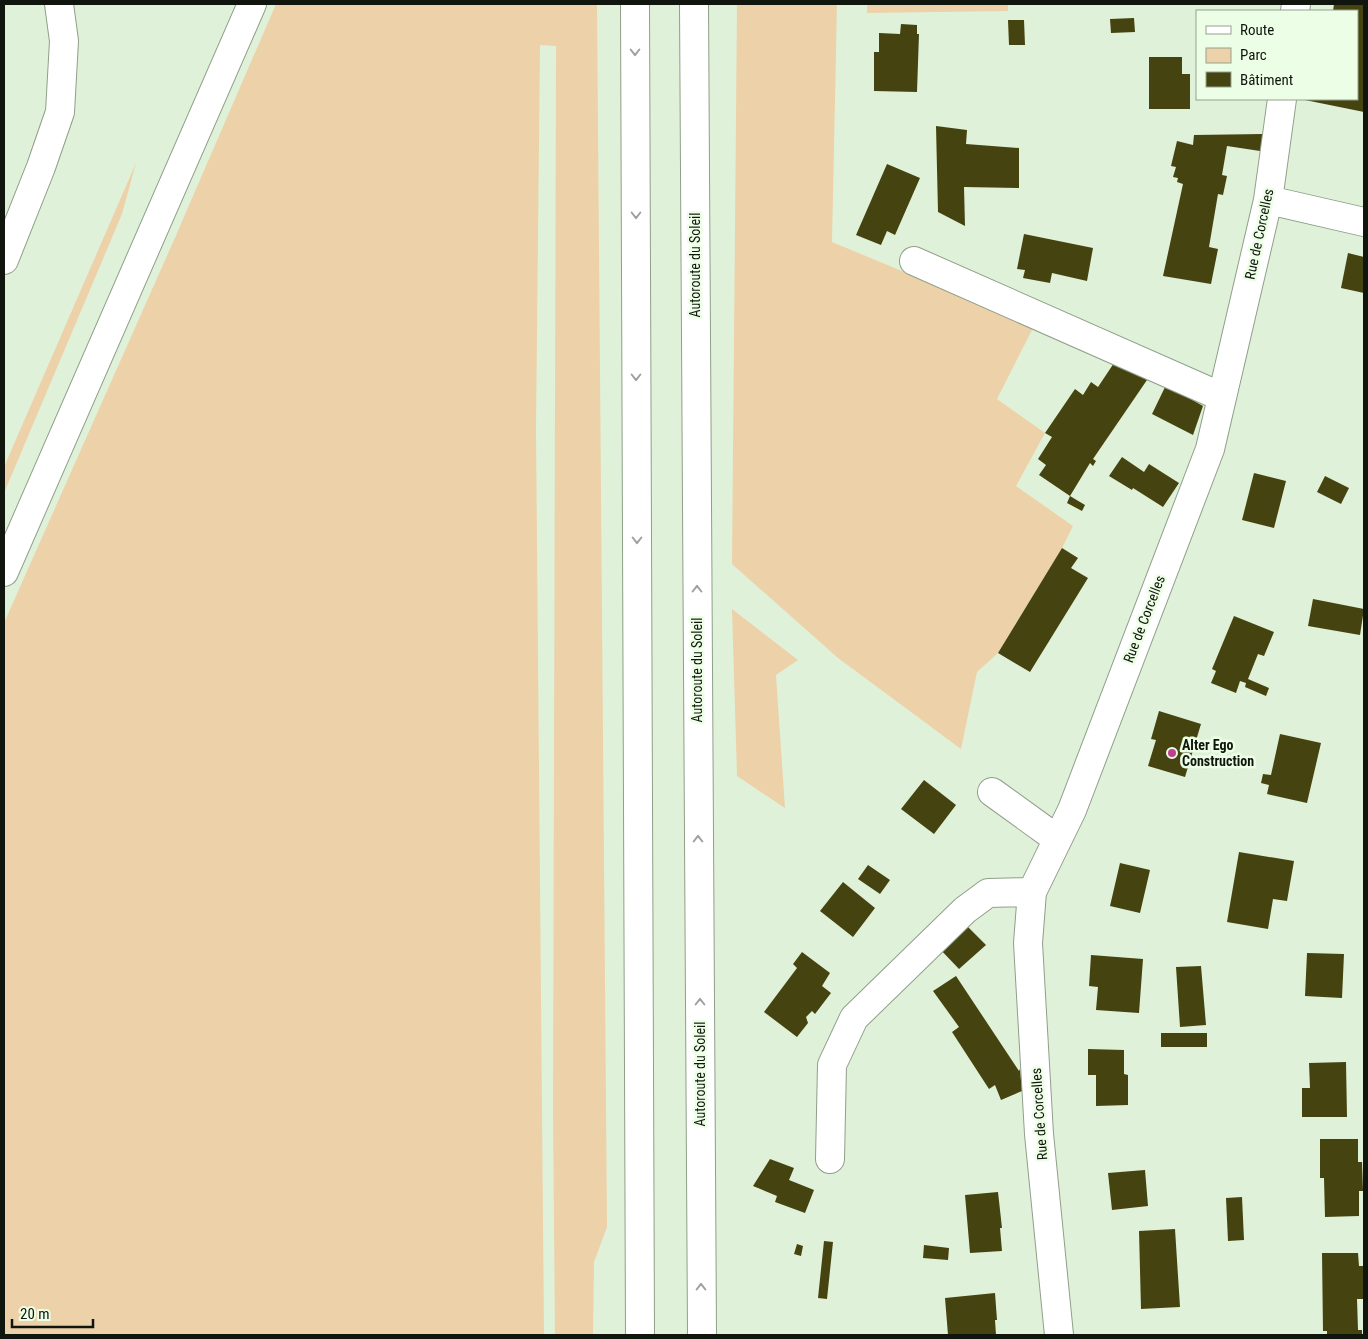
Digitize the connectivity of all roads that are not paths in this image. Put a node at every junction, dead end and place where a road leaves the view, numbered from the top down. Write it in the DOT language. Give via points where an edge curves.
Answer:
graph roads {
  1 [pos="59,4"];
  2 [pos="252,4"];
  3 [pos="635,4"];
  4 [pos="694,4"];
  5 [pos="1282,100"];
  6 [pos="1268,200"];
  7 [pos="1364,222"];
  8 [pos="4,260"];
  9 [pos="914,261"];
  10 [pos="1222,396"];
  11 [pos="4,572"];
  12 [pos="992,792"];
  13 [pos="1057,839"];
  14 [pos="1032,892"];
  15 [pos="830,1159"];
  16 [pos="640,1335"];
  17 [pos="702,1335"];
  18 [pos="1059,1335"];
  1 -- 8 [label="main road" via="64,41 60,112"];
  2 -- 11 [label="main road"];
  3 -- 16 [label="main road, one-way"];
  17 -- 4 [label="main road, Autoroute du Soleil, one-way"];
  5 -- 6 [label="main road, Rue de Corcelles"];
  6 -- 7 [label="main road"];
  6 -- 10 [label="main road, Rue de Corcelles"];
  9 -- 10 [label="main road"];
  10 -- 13 [label="main road, Rue de Corcelles" via="1210,449 1075,801"];
  12 -- 13 [label="main road"];
  13 -- 14 [label="main road, Rue de Corcelles"];
  14 -- 15 [label="main road" via="988,893 964,910 854,1018 832,1065"];
  14 -- 18 [label="main road, Rue de Corcelles" via="1028,943 1038,1124"];
}
